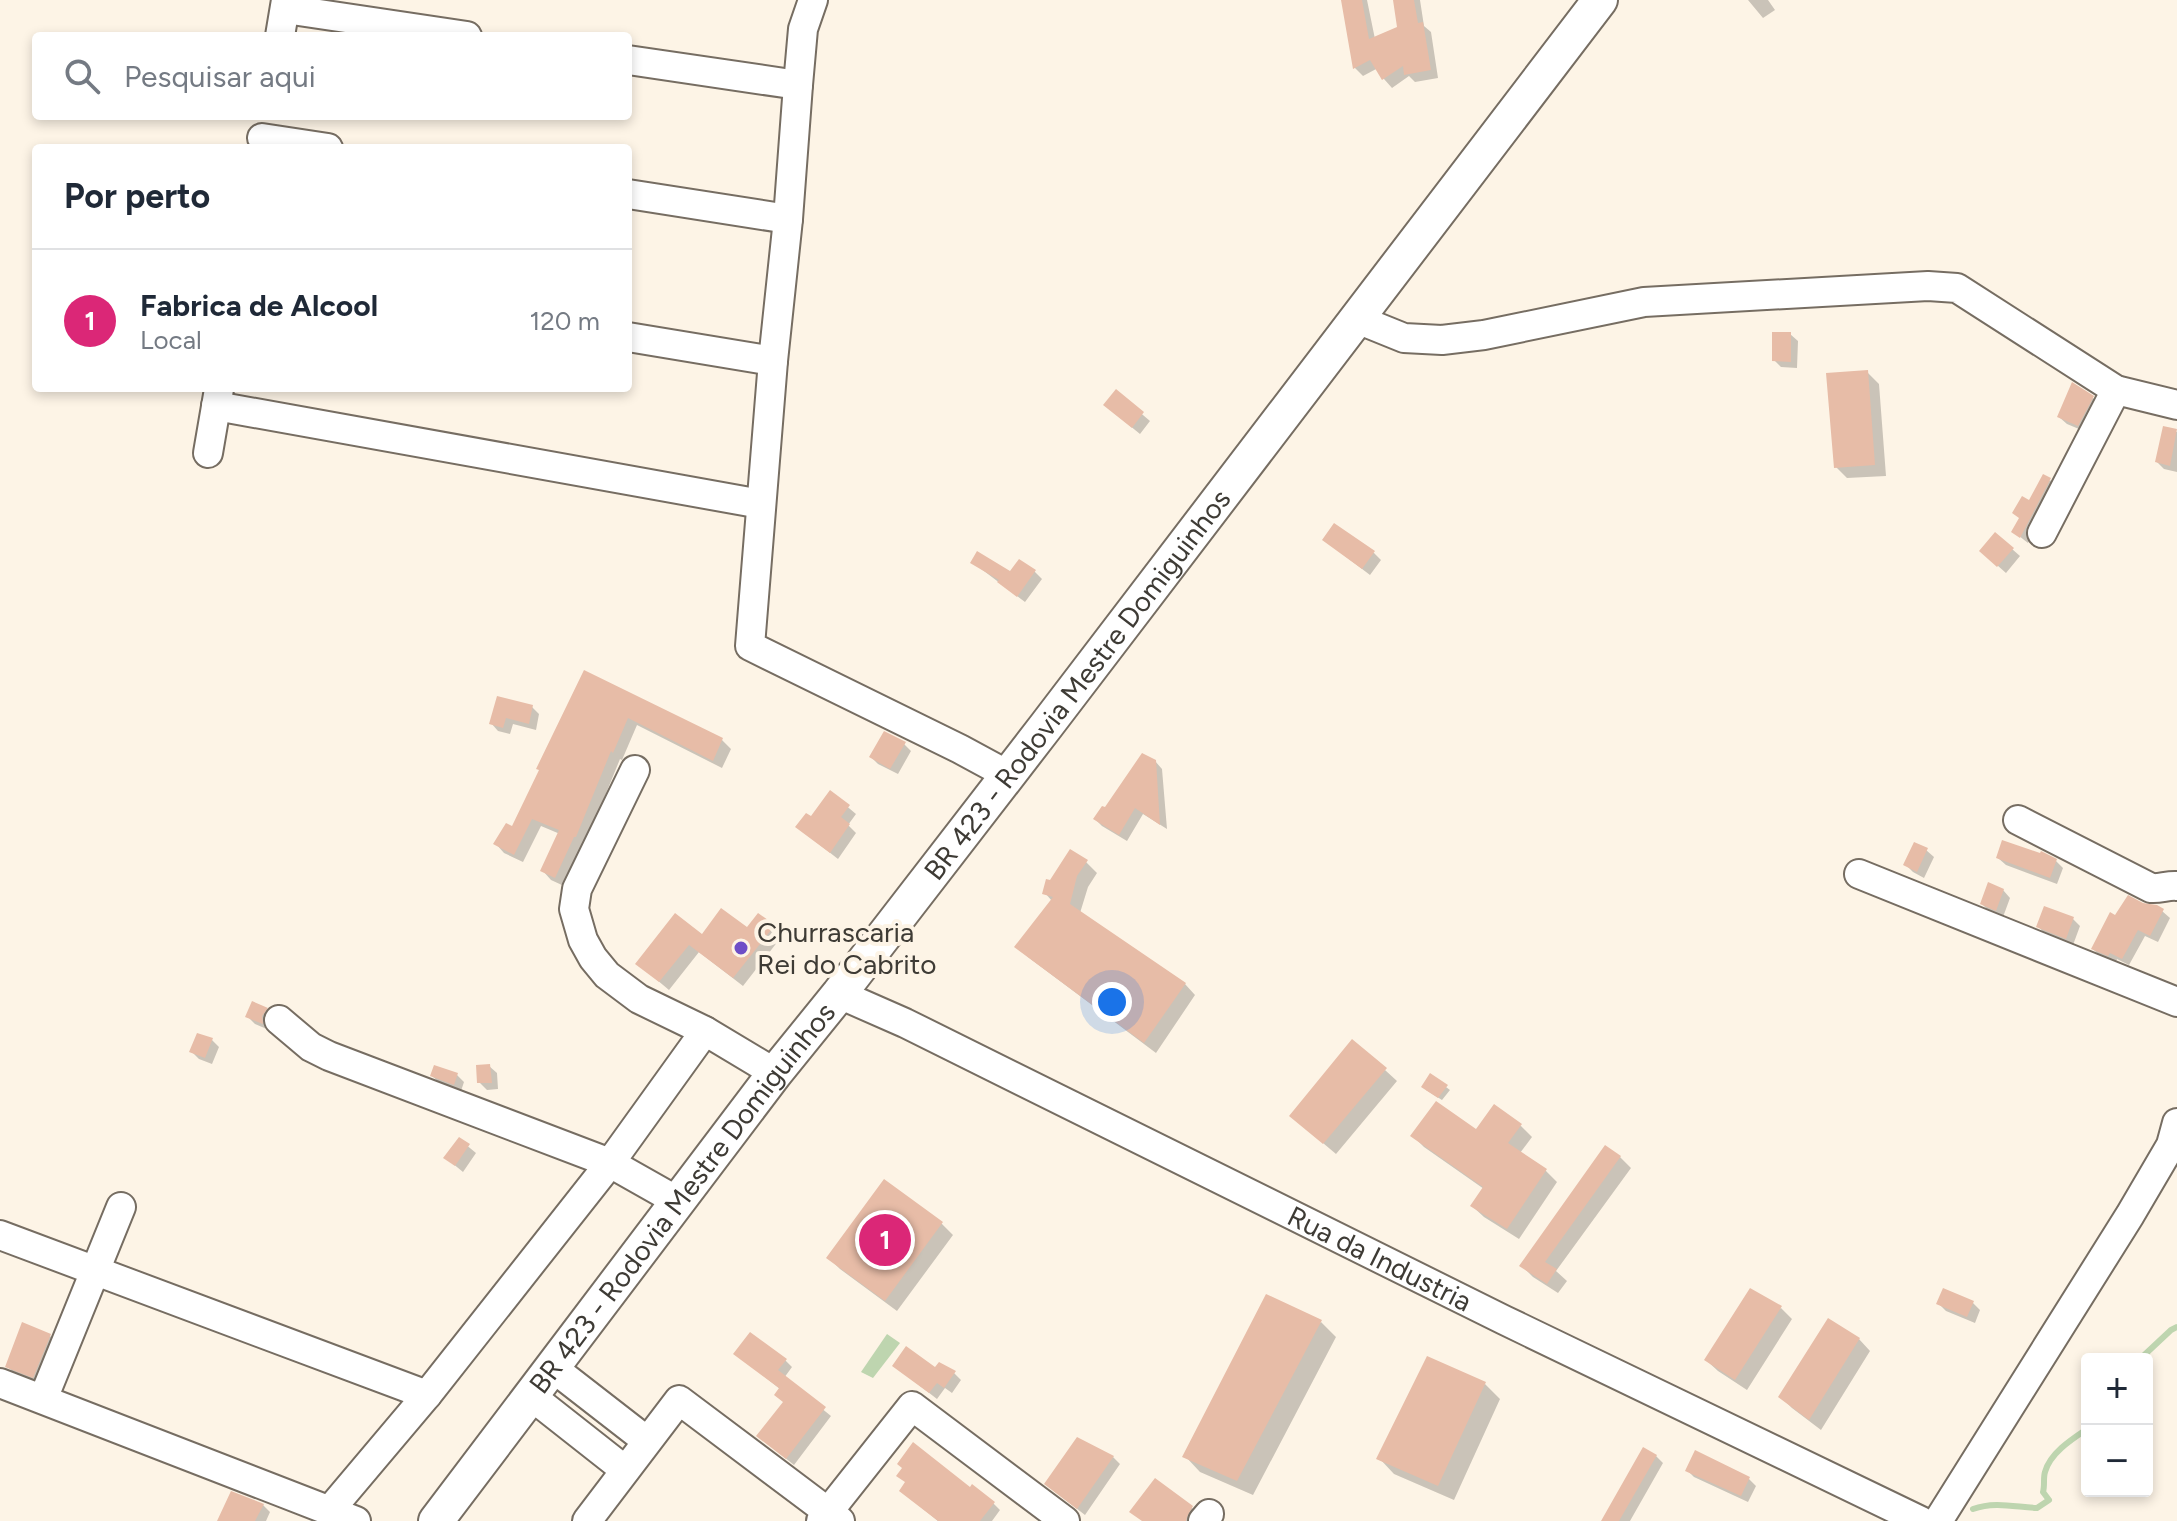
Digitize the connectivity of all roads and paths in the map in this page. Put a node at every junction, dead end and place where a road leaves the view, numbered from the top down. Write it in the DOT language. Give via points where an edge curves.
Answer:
graph roads {
  1 [pos="813,0"];
  2 [pos="1600,0"];
  3 [pos="284,15"];
  4 [pos="432,32"];
  5 [pos="632,61"];
  6 [pos="798,85"];
  7 [pos="262,134"];
  8 [pos="309,144"];
  9 [pos="632,195"];
  10 [pos="788,219"];
  11 [pos="1357,319"];
  12 [pos="632,338"];
  13 [pos="773,361"];
  14 [pos="2116,390"];
  15 [pos="218,397"];
  16 [pos="2177,405"];
  17 [pos="208,453"];
  18 [pos="761,504"];
  19 [pos="2042,533"];
  20 [pos="635,770"];
  21 [pos="1008,775"];
  22 [pos="2018,820"];
  23 [pos="1859,874"];
  24 [pos="2177,886"];
  25 [pos="839,994"];
  26 [pos="2177,1002"];
  27 [pos="279,1020"];
  28 [pos="705,1031"];
  29 [pos="775,1073"];
  30 [pos="2177,1123"];
  31 [pos="610,1163"];
  32 [pos="679,1202"];
  33 [pos="121,1207"];
  34 [pos="0,1235"];
  35 [pos="96,1271"];
  36 [pos="553,1368"];
  37 [pos="0,1383"];
  38 [pos="427,1395"];
  39 [pos="531,1396"];
  40 [pos="43,1399"];
  41 [pos="647,1441"];
  42 [pos="625,1470"];
  43 [pos="343,1516"];
  44 [pos="594,1518"];
  45 [pos="830,1518"];
  46 [pos="436,1521"];
  47 [pos="1065,1521"];
  48 [pos="1921,1521"];
  49 [pos="1938,1521"];
  1 -- 6 [label="street" via="803,29"];
  2 -- 11 [label="main road, BR 423 - Rodovia Mestre Domiguinhos"];
  3 -- 4 [label="street"];
  5 -- 6 [label="street"];
  6 -- 10 [label="street"];
  7 -- 8 [label="street"];
  9 -- 10 [label="street"];
  10 -- 13 [label="street"];
  11 -- 14 [label="street" via="1404,338 1442,340 1644,302 1957,288"];
  11 -- 21 [label="main road, BR 423 - Rodovia Mestre Domiguinhos"];
  12 -- 13 [label="street"];
  13 -- 18 [label="street"];
  14 -- 16 [label="street"];
  14 -- 19 [label="street"];
  15 -- 17 [label="street"];
  15 -- 18 [label="street"];
  18 -- 21 [label="street" via="750,646"];
  20 -- 28 [label="street" via="577,889 576,921 607,975 639,999"];
  21 -- 25 [label="main road, BR 423 - Rodovia Mestre Domiguinhos"];
  22 -- 24 [label="street" via="2151,888"];
  23 -- 26 [label="street"];
  25 -- 29 [label="main road, BR 423 - Rodovia Mestre Domiguinhos"];
  25 -- 48 [label="street, Rua da Industria"];
  27 -- 31 [label="street" via="329,1056"];
  28 -- 29 [label="street"];
  28 -- 31 [label="street"];
  29 -- 32 [label="main road, BR 423 - Rodovia Mestre Domiguinhos"];
  30 -- 49 [label="street" via="2171,1145 2130,1215"];
  31 -- 32 [label="street"];
  31 -- 38 [label="street"];
  32 -- 36 [label="main road, BR 423 - Rodovia Mestre Domiguinhos"];
  33 -- 35 [label="street"];
  34 -- 35 [label="street"];
  35 -- 38 [label="street"];
  35 -- 40 [label="street"];
  36 -- 39 [label="main road, BR 423 - Rodovia Mestre Domiguinhos"];
  36 -- 41 [label="street"];
  37 -- 40 [label="street"];
  38 -- 43 [label="street"];
  39 -- 42 [label="street"];
  39 -- 46 [label="main road, BR 423 - Rodovia Mestre Domiguinhos"];
  40 -- 43 [label="street"];
  41 -- 42 [label="street"];
  41 -- 45 [label="street" via="679,1400"];
  42 -- 44 [label="street"];
  45 -- 47 [label="street" via="912,1406"];
}
